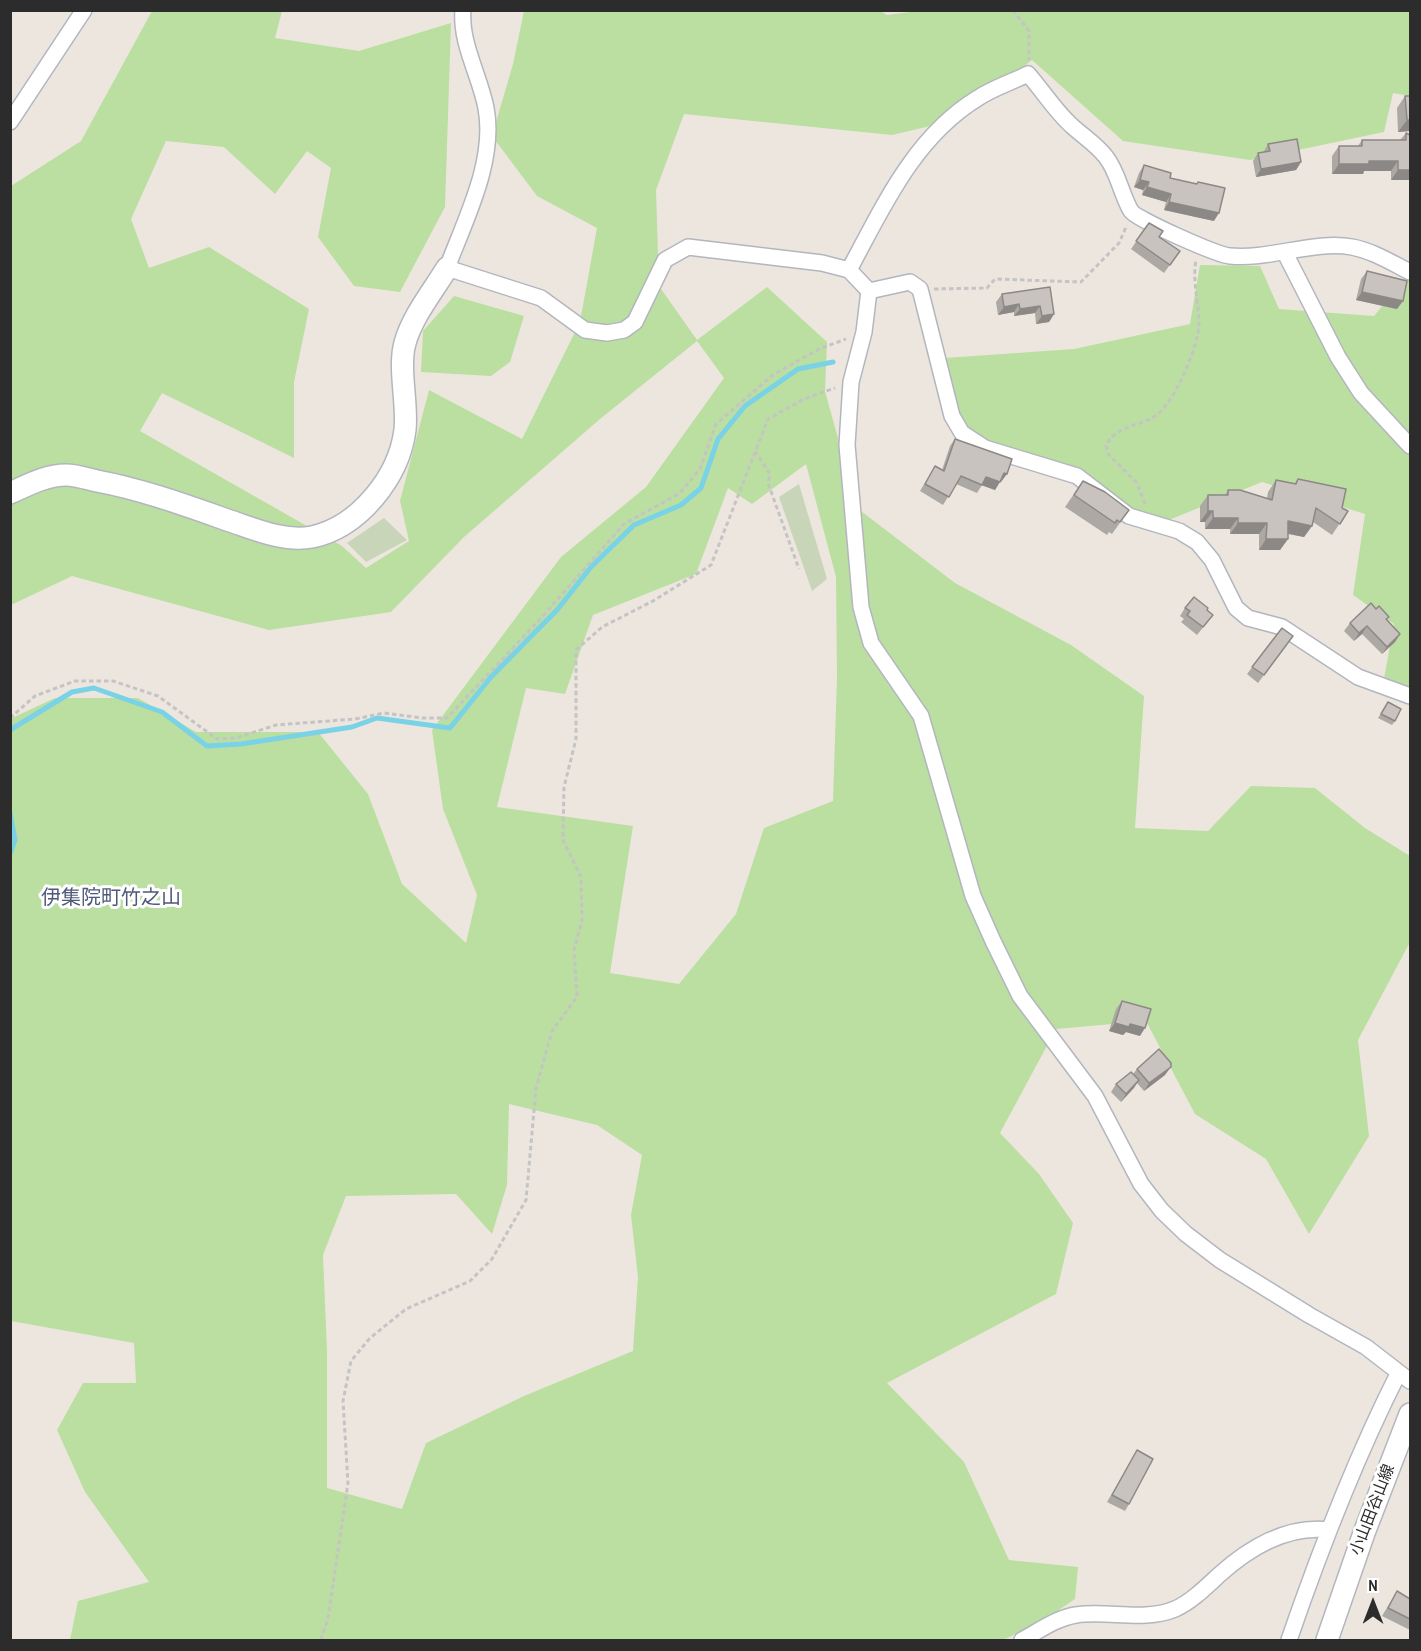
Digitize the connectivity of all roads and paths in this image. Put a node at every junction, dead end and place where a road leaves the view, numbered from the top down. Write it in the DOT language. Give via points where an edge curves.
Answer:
graph roads {
  1 [pos="84,10"];
  2 [pos="463,10"];
  3 [pos="1013,10"];
  4 [pos="1028,74"];
  5 [pos="10,122"];
  6 [pos="1132,213"];
  7 [pos="1199,246"];
  8 [pos="1285,253"];
  9 [pos="447,268"];
  10 [pos="849,270"];
  11 [pos="1410,273"];
  12 [pos="920,289"];
  13 [pos="869,291"];
  14 [pos="864,332"];
  15 [pos="851,382"];
  16 [pos="1410,446"];
  17 [pos="755,451"];
  18 [pos="10,494"];
  19 [pos="1153,522"];
  20 [pos="799,569"];
  21 [pos="1410,696"];
  22 [pos="10,718"];
  23 [pos="1404,1377"];
  24 [pos="1410,1414"];
  25 [pos="1329,1530"];
  26 [pos="321,1641"];
  27 [pos="1022,1641"];
  28 [pos="1289,1641"];
  29 [pos="1327,1641"];
  1 -- 5 [label="street"];
  2 -- 9 [label="street" via="462,28 487,111 486,141 484,170"];
  3 -- 4 [label="path" via="1029,31"];
  4 -- 6 [label="street" via="1071,125 1108,158"];
  4 -- 10 [label="street" via="978,98 937,131 901,174"];
  6 -- 7 [label="street"];
  6 -- 12 [label="path" via="1119,243 1081,282 995,279 987,288"];
  7 -- 8 [label="street" via="1229,256"];
  7 -- 19 [label="path" via="1195,267 1199,327 1193,354 1159,414 1133,423 1109,438 1106,446 1109,455 1137,483"];
  8 -- 11 [label="street" via="1352,247"];
  8 -- 16 [label="street" via="1349,375"];
  9 -- 10 [label="street" via="541,298 585,330 607,333 624,330 635,322 665,260 688,247 822,263"];
  9 -- 18 [label="street" via="404,345 405,429 390,472 370,503 324,533 291,537 259,531 137,489 67,475 39,480"];
  10 -- 13 [label="street"];
  12 -- 13 [label="street" via="910,282"];
  12 -- 19 [label="street" via="952,417 962,433 985,448 1077,476 1130,516"];
  13 -- 14 [label="street"];
  14 -- 15 [label="street"];
  14 -- 22 [label="path" via="819,349 773,375 717,424 700,469 680,493 624,524 447,718 384,713 276,725 236,738 217,739 158,696 113,681 75,681 35,696"];
  15 -- 17 [label="path" via="804,399 768,419"];
  15 -- 23 [label="street" via="847,445 861,607 871,642 921,716 974,896 1020,996 1095,1096 1141,1184 1162,1211 1220,1260 1366,1347"];
  17 -- 20 [label="path" via="770,474 768,483"];
  17 -- 26 [label="path" via="711,565 602,627 576,650 576,739 564,787 563,840 581,877 582,920 574,950 577,997 552,1031 536,1088 526,1200 492,1259 470,1281 406,1309 370,1338 351,1361 343,1401 348,1483 328,1618"];
  19 -- 21 [label="street" via="1197,542 1212,560 1236,608 1248,618 1282,627 1358,677"];
  23 -- 25 [label="street" via="1380,1408"];
  24 -- 29 [label="street, 小山田谷山線"];
  25 -- 27 [label="street" via="1302,1531 1263,1542 1176,1608 1150,1615 1075,1615"];
  25 -- 28 [label="street"];
}
